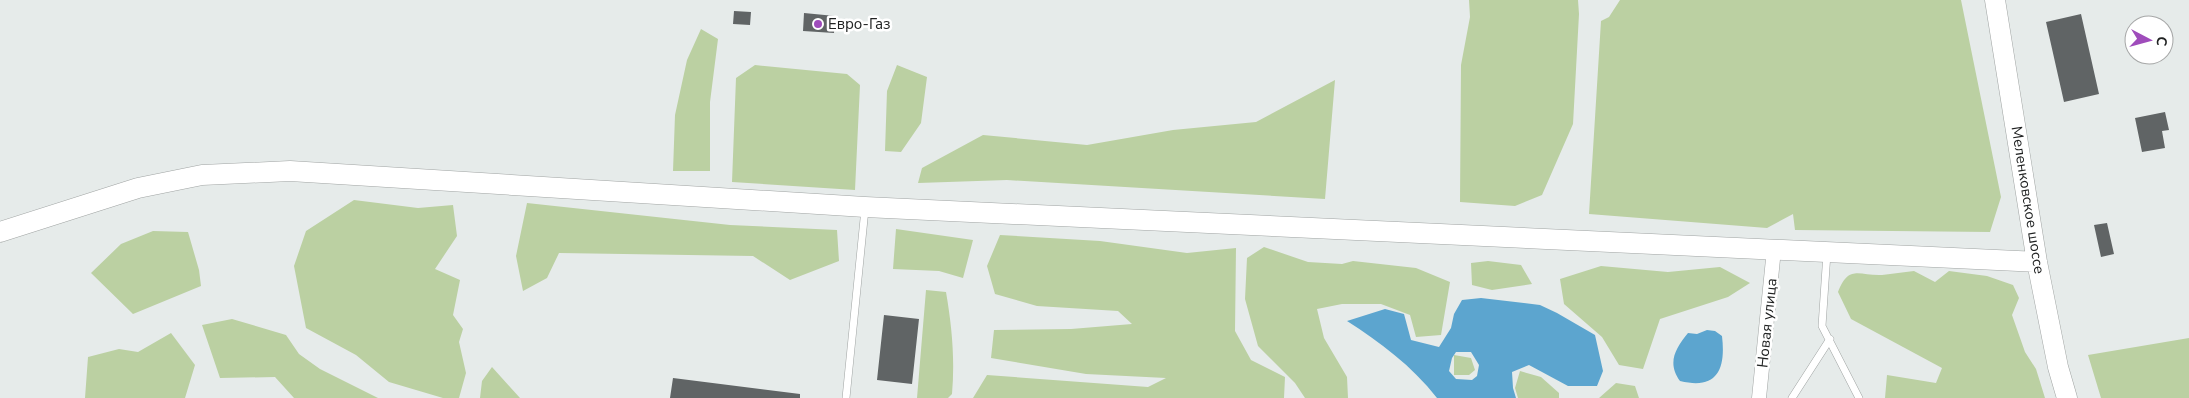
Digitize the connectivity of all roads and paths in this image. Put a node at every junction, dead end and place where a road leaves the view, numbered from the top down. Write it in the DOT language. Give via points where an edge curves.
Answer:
graph roads {
  1 [pos="1995,0"];
  2 [pos="865,207"];
  3 [pos="0,232"];
  4 [pos="1774,249"];
  5 [pos="1827,252"];
  6 [pos="2037,262"];
  7 [pos="1830,339"];
  8 [pos="846,398"];
  9 [pos="1759,398"];
  10 [pos="1792,398"];
  11 [pos="1859,398"];
  12 [pos="2067,398"];
  1 -- 6 [label="street, Меленковское шоссе"];
  2 -- 3 [label="street" via="290,171 202,175 138,188"];
  2 -- 4 [label="street"];
  2 -- 8 [label="lane"];
  4 -- 5 [label="street"];
  4 -- 9 [label="street, Новая улица"];
  5 -- 6 [label="street"];
  5 -- 7 [label="lane" via="1822,326"];
  6 -- 12 [label="street, Меленковское шоссе"];
  7 -- 10 [label="lane"];
  7 -- 11 [label="lane"];
}
